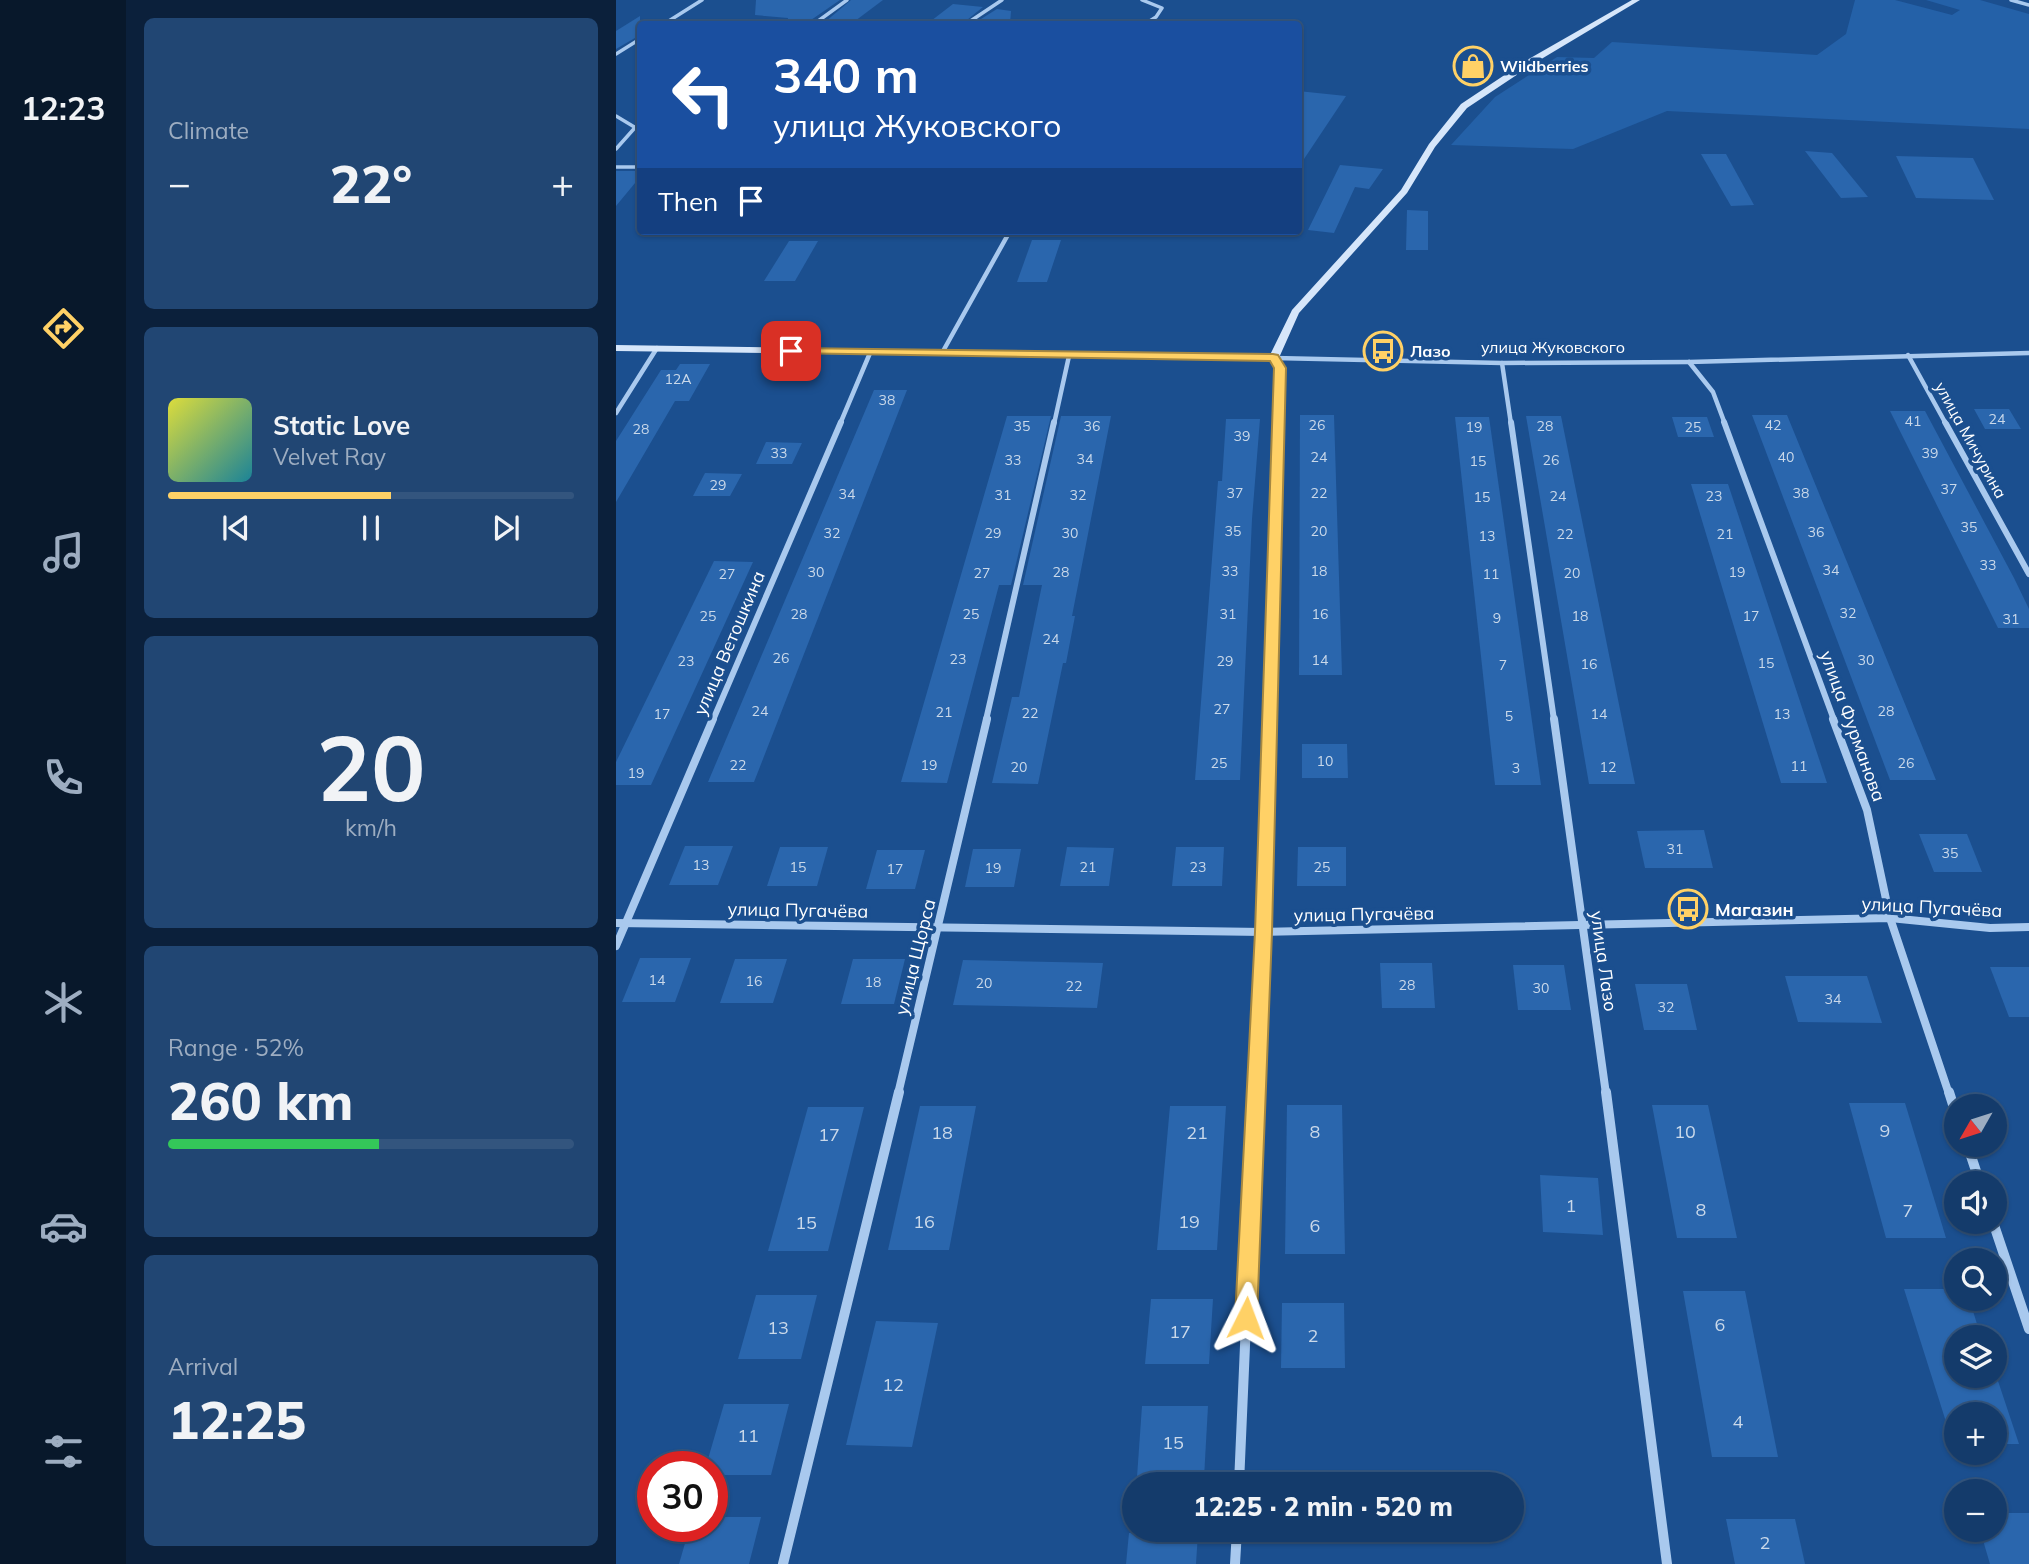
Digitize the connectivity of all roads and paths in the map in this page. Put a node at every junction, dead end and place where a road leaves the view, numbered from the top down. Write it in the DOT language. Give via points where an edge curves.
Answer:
graph roads {
  1 [pos="702,0"];
  2 [pos="847,0"];
  3 [pos="1002,0"];
  4 [pos="1142,0"];
  5 [pos="1637,0"];
  6 [pos="2011,0"];
  7 [pos="2029,5"];
  8 [pos="668,21"];
  9 [pos="818,21"];
  10 [pos="970,21"];
  11 [pos="1150,21"];
  12 [pos="637,41"];
  13 [pos="616,55"];
  14 [pos="616,116"];
  15 [pos="636,128"];
  16 [pos="616,149"];
  17 [pos="616,167"];
  18 [pos="637,167"];
  19 [pos="1008,235"];
  20 [pos="616,348"];
  21 [pos="657,348"];
  22 [pos="870,353"];
  23 [pos="942,353"];
  24 [pos="2029,353"];
  25 [pos="1908,355"];
  26 [pos="1069,356"];
  27 [pos="1273,358"];
  28 [pos="1689,362"];
  29 [pos="1502,363"];
  30 [pos="616,413"];
  31 [pos="2029,574"];
  32 [pos="1890,918"];
  33 [pos="616,923"];
  34 [pos="626,923"];
  35 [pos="1584,925"];
  36 [pos="2029,927"];
  37 [pos="939,929"];
  38 [pos="1263,932"];
  39 [pos="616,946"];
  40 [pos="1949,1094"];
  41 [pos="1997,1234"];
  42 [pos="2029,1329"];
  43 [pos="1240,1472"];
  44 [pos="1236,1542"];
  45 [pos="783,1564"];
  46 [pos="1235,1564"];
  47 [pos="1667,1564"];
  1 -- 8 [label="street"];
  2 -- 9 [label="street"];
  3 -- 10 [label="street"];
  4 -- 11 [label="street" via="1162,8"];
  5 -- 27 [label="street" via="1464,106 1404,191 1295,312"];
  6 -- 7 [label="street"];
  12 -- 13 [label="street"];
  14 -- 15 [label="street"];
  15 -- 16 [label="street"];
  17 -- 18 [label="street"];
  19 -- 23 [label="street"];
  20 -- 21 [label="street, улица Жуковского"];
  21 -- 22 [label="street, улица Жуковского"];
  21 -- 30 [label="street"];
  22 -- 23 [label="street, улица Жуковского"];
  22 -- 34 [label="street, улица Ветошкина"];
  23 -- 26 [label="street, улица Жуковского"];
  24 -- 25 [label="street, улица Жуковского"];
  25 -- 28 [label="street, улица Жуковского"];
  25 -- 31 [label="street, улица Мичурина"];
  26 -- 27 [label="street, улица Жуковского"];
  26 -- 37 [label="street, улица Щорса"];
  27 -- 29 [label="street, улица Жуковского"];
  27 -- 38 [label="street" via="1280,368"];
  28 -- 29 [label="street, улица Жуковского"];
  28 -- 32 [label="street, улица Фурманова" via="1713,392 1867,810"];
  29 -- 35 [label="street, улица Лазо"];
  32 -- 35 [label="street, улица Пугачёва"];
  32 -- 36 [label="street, улица Пугачёва" via="1990,928"];
  32 -- 40 [label="street, улица Фурманова"];
  33 -- 34 [label="street, улица Пугачёва"];
  34 -- 37 [label="street, улица Пугачёва"];
  34 -- 39 [label="street, улица Ветошкина"];
  35 -- 38 [label="street, улица Пугачёва"];
  35 -- 47 [label="street, улица Лазо"];
  37 -- 38 [label="street, улица Пугачёва"];
  37 -- 45 [label="street, улица Щорса"];
  38 -- 43 [label="street"];
  41 -- 42 [label="street"];
  44 -- 46 [label="street"];
}
